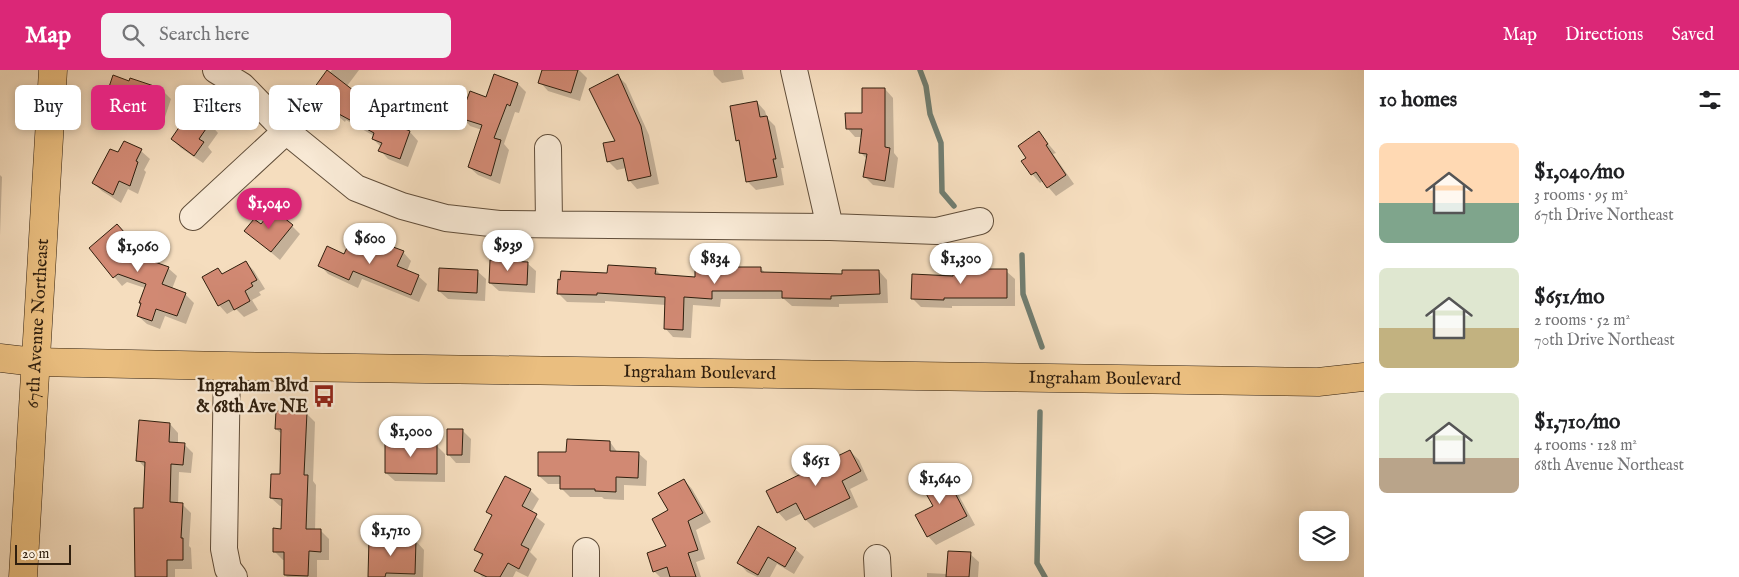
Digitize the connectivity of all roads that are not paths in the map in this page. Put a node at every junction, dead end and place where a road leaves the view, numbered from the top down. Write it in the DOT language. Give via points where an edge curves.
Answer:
graph roads {
  1 [pos="53,70"];
  2 [pos="216,70"];
  3 [pos="794,70"];
  4 [pos="249,78"];
  5 [pos="269,106"];
  6 [pos="286,130"];
  7 [pos="548,148"];
  8 [pos="193,216"];
  9 [pos="980,222"];
  10 [pos="549,223"];
  11 [pos="830,227"];
  12 [pos="0,358"];
  13 [pos="35,362"];
  14 [pos="226,366"];
  15 [pos="1364,378"];
  16 [pos="586,551"];
  17 [pos="23,577"];
  18 [pos="234,577"];
  19 [pos="586,577"];
  1 -- 13 [label="main road, 67th Avenue Northeast"];
  2 -- 4 [label="street"];
  3 -- 11 [label="street"];
  4 -- 5 [label="street"];
  6 -- 8 [label="street"];
  6 -- 10 [label="street" via="356,188 402,206 446,218 499,224"];
  7 -- 10 [label="street"];
  9 -- 11 [label="street" via="937,231"];
  10 -- 11 [label="street"];
  12 -- 13 [label="main road, Ingraham Boulevard"];
  13 -- 14 [label="main road, Ingraham Boulevard"];
  13 -- 17 [label="main road, 67th Avenue Northeast"];
  14 -- 15 [label="main road, Ingraham Boulevard" via="1318,382"];
  14 -- 18 [label="street" via="224,549 228,568"];
  16 -- 19 [label="street"];
}
